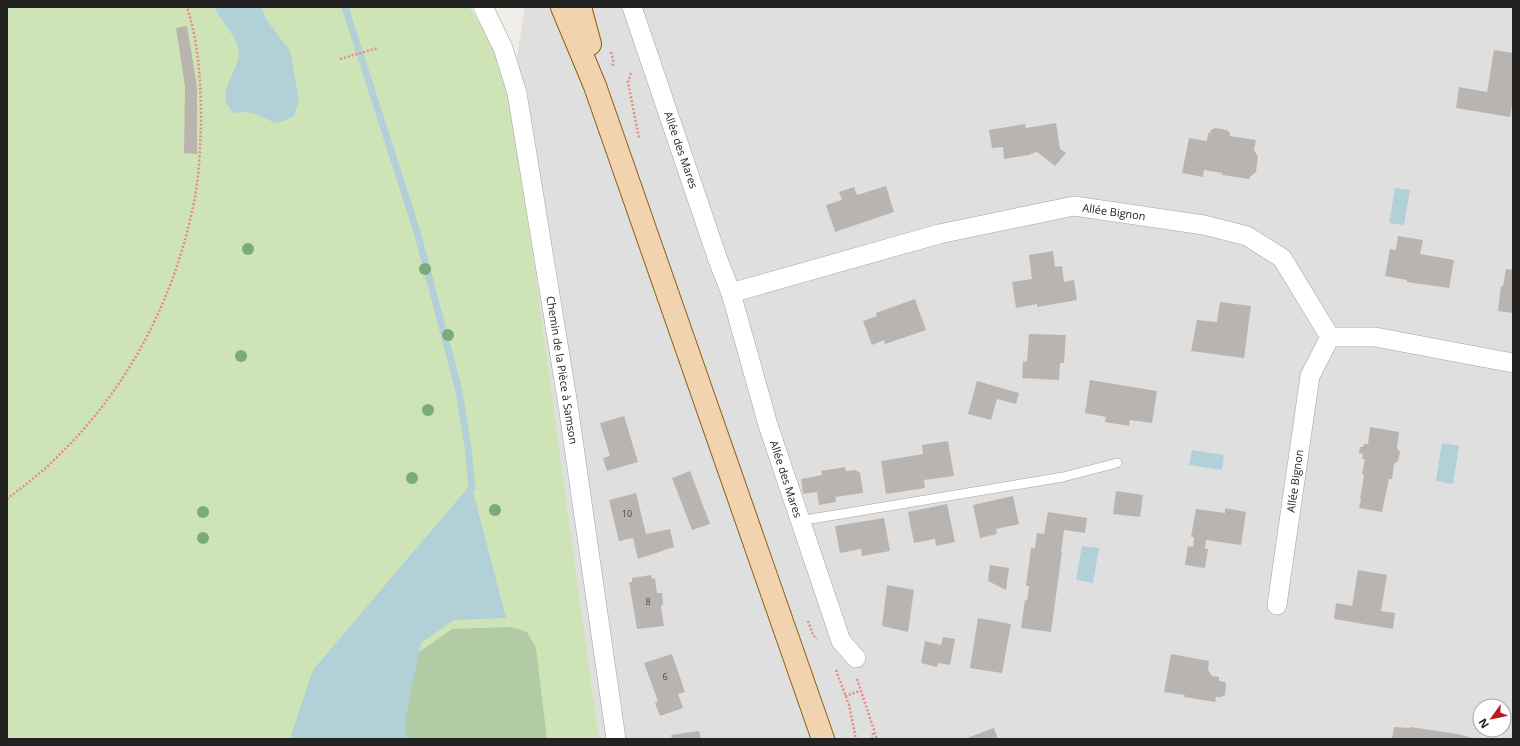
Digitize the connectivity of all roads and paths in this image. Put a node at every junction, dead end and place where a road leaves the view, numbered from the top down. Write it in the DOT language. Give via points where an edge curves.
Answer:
graph roads {
  1 [pos="187,7"];
  2 [pos="483,7"];
  3 [pos="562,7"];
  4 [pos="580,7"];
  5 [pos="632,7"];
  6 [pos="378,48"];
  7 [pos="340,60"];
  8 [pos="632,69"];
  9 [pos="640,140"];
  10 [pos="622,162"];
  11 [pos="731,293"];
  12 [pos="1330,337"];
  13 [pos="1513,363"];
  14 [pos="1117,463"];
  15 [pos="7,499"];
  16 [pos="799,520"];
  17 [pos="1277,605"];
  18 [pos="808,620"];
  19 [pos="817,640"];
  20 [pos="856,658"];
  21 [pos="834,663"];
  22 [pos="860,691"];
  23 [pos="845,696"];
  24 [pos="873,730"];
  25 [pos="616,739"];
  26 [pos="823,739"];
  27 [pos="856,739"];
  28 [pos="872,739"];
  29 [pos="877,739"];
  1 -- 15 [label="path" via="200,91 200,145 193,210 172,279 155,320 113,391 61,454"];
  2 -- 25 [label="street, Chemin de la Pièce à Samson" via="503,48 518,93 568,405"];
  3 -- 10 [label="main road" via="595,86"];
  4 -- 10 [label="main road"];
  5 -- 11 [label="street, Allée des Mares"];
  6 -- 7 [label="path"];
  8 -- 9 [label="path" via="628,82"];
  10 -- 26 [label="main road"];
  11 -- 12 [label="street, Allée Bignon" via="939,234 1074,206 1204,225 1247,236 1282,258"];
  11 -- 16 [label="street, Allée des Mares" via="768,425"];
  12 -- 13 [label="street" via="1375,337"];
  12 -- 17 [label="street, Allée Bignon" via="1310,376"];
  14 -- 16 [label="lane" via="1063,477"];
  16 -- 20 [label="street, Allée des Mares" via="841,641"];
  18 -- 19 [label="path"];
  20 -- 22 [label="path" via="854,670"];
  21 -- 23 [label="path"];
  22 -- 23 [label="path"];
  22 -- 24 [label="path"];
  23 -- 27 [label="path"];
  24 -- 28 [label="path"];
  24 -- 29 [label="path"];
}
